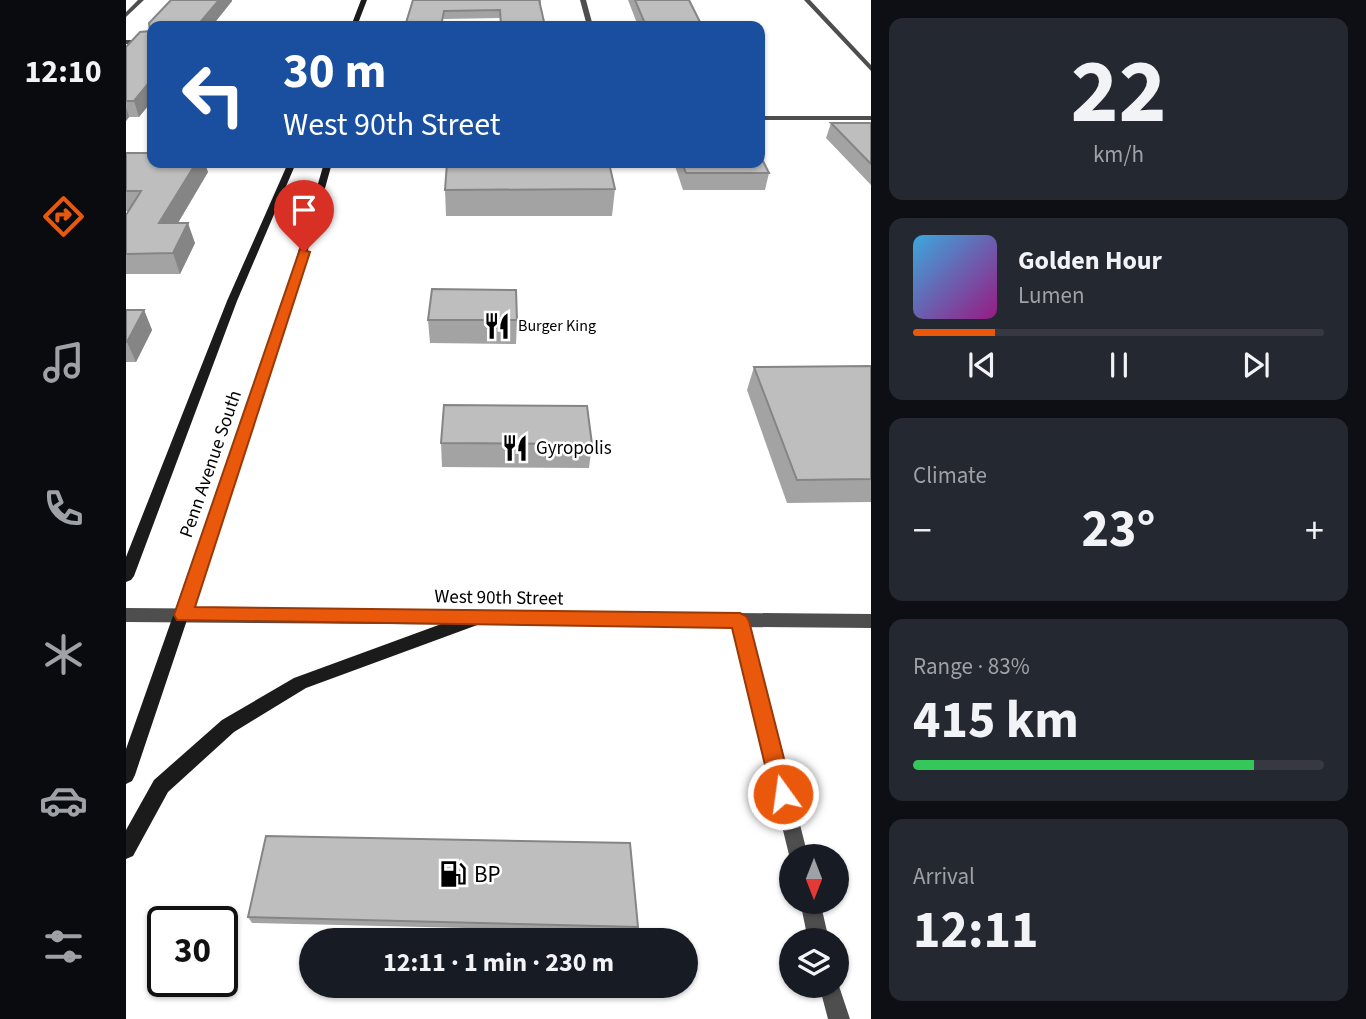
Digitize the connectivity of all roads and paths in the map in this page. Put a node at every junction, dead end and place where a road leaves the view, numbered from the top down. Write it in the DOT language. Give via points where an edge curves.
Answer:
graph roads {
  1 [pos="141,0"];
  2 [pos="363,0"];
  3 [pos="583,0"];
  4 [pos="807,0"];
  5 [pos="126,15"];
  6 [pos="356,21"];
  7 [pos="589,21"];
  8 [pos="126,42"];
  9 [pos="147,42"];
  10 [pos="871,69"];
  11 [pos="765,118"];
  12 [pos="871,118"];
  13 [pos="290,168"];
  14 [pos="327,168"];
  15 [pos="126,576"];
  16 [pos="126,615"];
  17 [pos="183,615"];
  18 [pos="474,619"];
  19 [pos="740,621"];
  20 [pos="871,621"];
  21 [pos="126,775"];
  22 [pos="795,844"];
  23 [pos="126,849"];
  24 [pos="833,998"];
  25 [pos="839,1019"];
  1 -- 5 [label="street"];
  2 -- 6 [label="main road"];
  3 -- 7 [label="street"];
  4 -- 10 [label="street"];
  8 -- 9 [label="street"];
  11 -- 12 [label="street"];
  13 -- 15 [label="main road, Penn Avenue South" via="232,301"];
  14 -- 17 [label="main road, Penn Avenue South" via="288,304"];
  16 -- 17 [label="street, West 90th Street"];
  17 -- 18 [label="street, West 90th Street"];
  17 -- 21 [label="main road, Penn Avenue South"];
  18 -- 19 [label="street, West 90th Street"];
  18 -- 23 [label="main road" via="300,682 228,726 161,786"];
  19 -- 20 [label="street, West 90th Street"];
  19 -- 22 [label="street"];
  24 -- 25 [label="street"];
}
